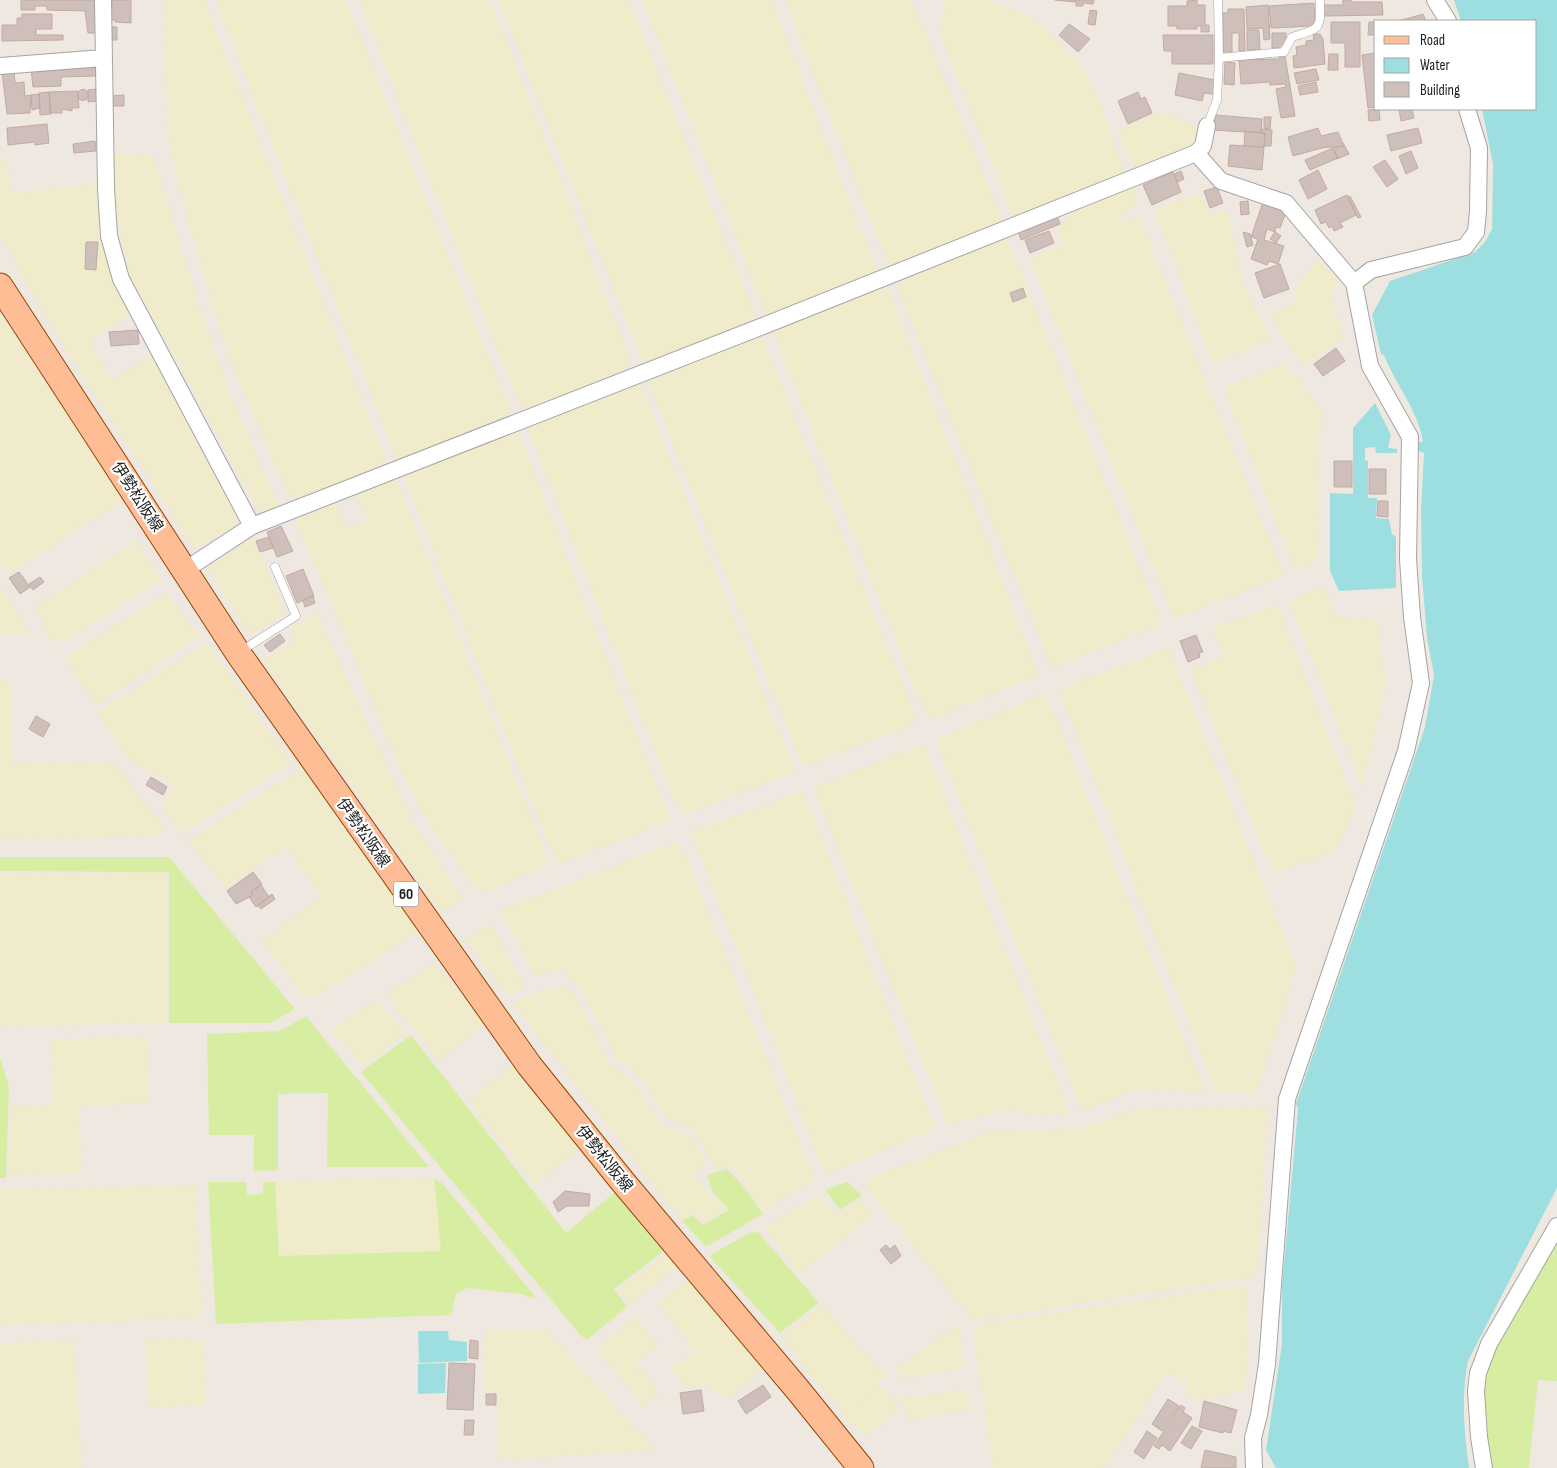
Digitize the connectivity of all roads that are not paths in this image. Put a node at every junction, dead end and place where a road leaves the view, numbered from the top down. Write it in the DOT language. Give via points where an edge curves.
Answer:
graph roads {
  1 [pos="103,0"];
  2 [pos="1218,0"];
  3 [pos="1320,0"];
  4 [pos="1435,0"];
  5 [pos="1447,20"];
  6 [pos="103,58"];
  7 [pos="1219,58"];
  8 [pos="0,66"];
  9 [pos="1467,110"];
  10 [pos="1207,126"];
  11 [pos="1196,153"];
  12 [pos="1354,283"];
  13 [pos="0,286"];
  14 [pos="252,526"];
  15 [pos="275,567"];
  16 [pos="185,570"];
  17 [pos="238,653"];
  18 [pos="1557,1226"];
  19 [pos="860,1468"];
  20 [pos="1254,1468"];
  21 [pos="1484,1468"];
  1 -- 6 [label="street"];
  2 -- 7 [label="lane"];
  3 -- 7 [label="lane" via="1321,22 1316,29 1292,37 1284,52"];
  4 -- 5 [label="street"];
  6 -- 8 [label="street"];
  6 -- 14 [label="street" via="109,236 121,279"];
  7 -- 10 [label="lane" via="1217,100"];
  9 -- 12 [label="street" via="1479,148 1476,232 1465,247 1371,270"];
  10 -- 11 [label="street" via="1202,146"];
  11 -- 12 [label="street" via="1222,181 1286,204"];
  11 -- 14 [label="street"];
  12 -- 20 [label="street" via="1370,366 1410,437 1408,558 1421,683 1406,751 1287,1099 1267,1364 1253,1438"];
  13 -- 16 [label="main road, 伊勢松阪線 / 60"];
  14 -- 16 [label="street"];
  15 -- 17 [label="lane" via="296,616"];
  16 -- 17 [label="main road, 伊勢松阪線 / 60"];
  17 -- 19 [label="main road, 伊勢松阪線 / 60" via="529,1065"];
  18 -- 21 [label="street" via="1489,1344 1478,1372 1476,1391"];
}
